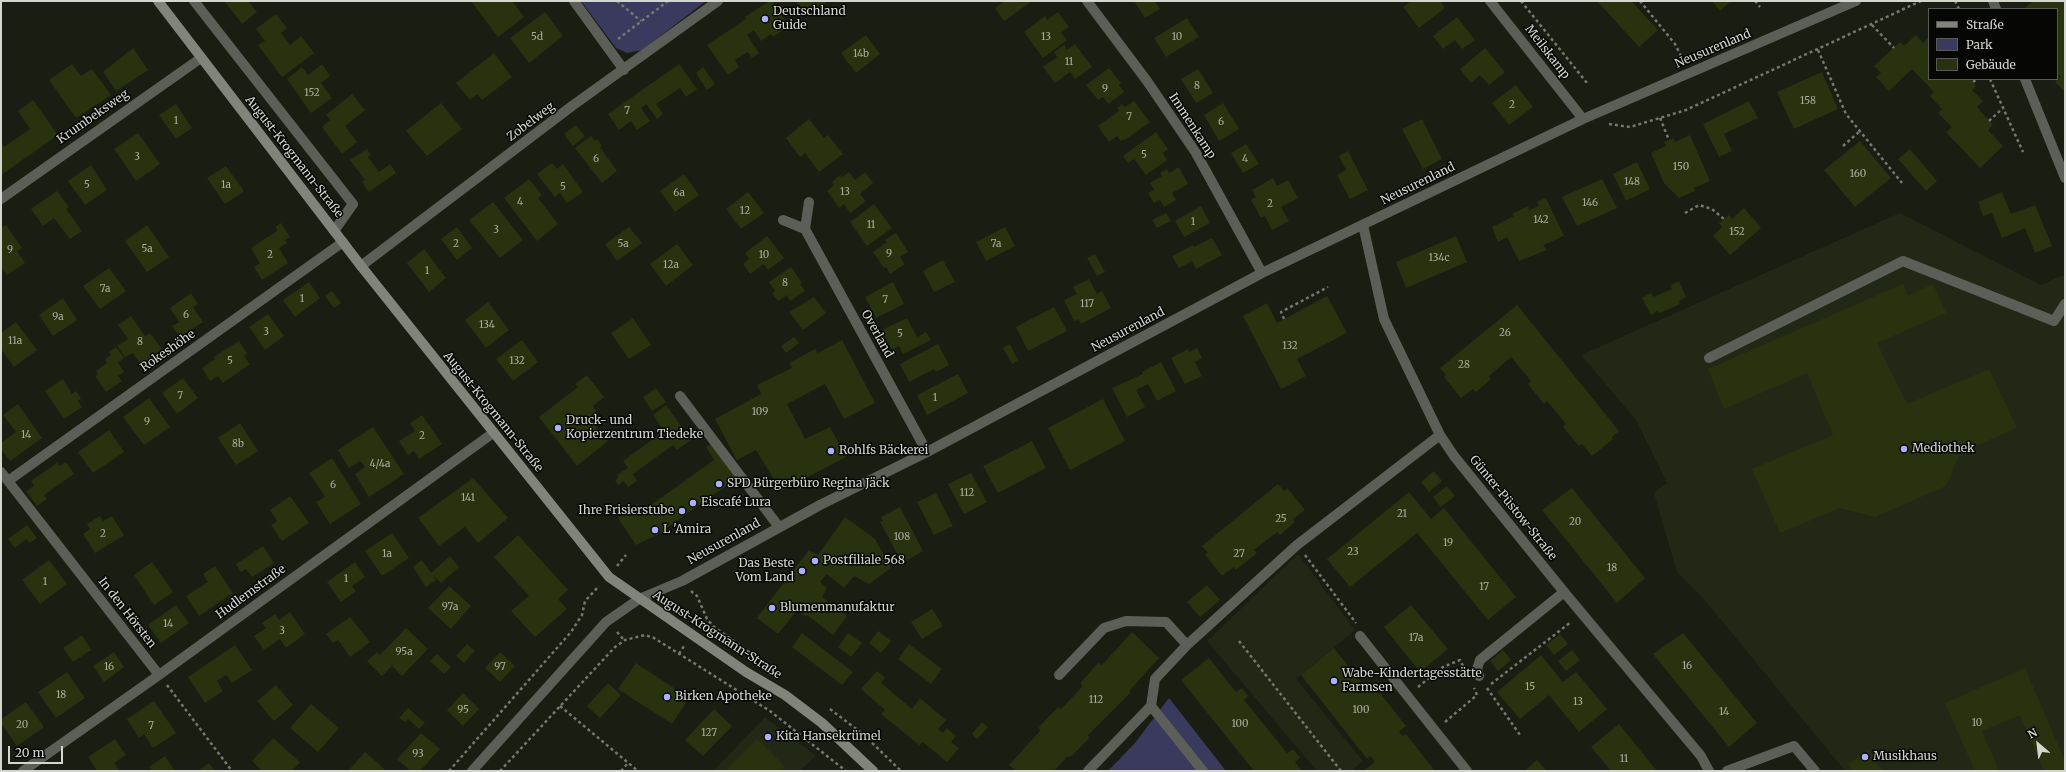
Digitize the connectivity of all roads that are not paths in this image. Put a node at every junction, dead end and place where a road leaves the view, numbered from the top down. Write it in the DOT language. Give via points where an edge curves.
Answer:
graph roads {
  1 [pos="158,1"];
  2 [pos="194,1"];
  3 [pos="574,1"];
  4 [pos="718,1"];
  5 [pos="1087,1"];
  6 [pos="1490,1"];
  7 [pos="1856,1"];
  8 [pos="201,58"];
  9 [pos="624,70"];
  10 [pos="2025,80"];
  11 [pos="1583,119"];
  12 [pos="2065,178"];
  13 [pos="1,199"];
  14 [pos="809,202"];
  15 [pos="784,220"];
  16 [pos="1363,225"];
  17 [pos="805,229"];
  18 [pos="334,231"];
  19 [pos="343,242"];
  20 [pos="361,266"];
  21 [pos="1262,273"];
  22 [pos="2065,304"];
  23 [pos="1709,358"];
  24 [pos="680,396"];
  25 [pos="493,433"];
  26 [pos="1440,435"];
  27 [pos="927,452"];
  28 [pos="1,472"];
  29 [pos="8,481"];
  30 [pos="779,527"];
  31 [pos="1564,592"];
  32 [pos="639,599"];
  33 [pos="1360,636"];
  34 [pos="1186,645"];
  35 [pos="159,675"];
  36 [pos="1059,675"];
  37 [pos="1475,679"];
  38 [pos="1151,706"];
  39 [pos="23,771"];
  40 [pos="472,771"];
  41 [pos="873,771"];
  42 [pos="1088,771"];
  43 [pos="1203,771"];
  44 [pos="1467,771"];
  45 [pos="1709,771"];
  46 [pos="1727,771"];
  47 [pos="1814,771"];
  1 -- 8 [label="main road, August-Krogmann-Straße"];
  2 -- 18 [label="street" via="353,204"];
  3 -- 9 [label="street"];
  4 -- 9 [label="street, Zobelweg"];
  5 -- 21 [label="street, Immenkamp" via="1147,81 1196,153"];
  6 -- 11 [label="street, Meilskamp"];
  7 -- 11 [label="street, Neusurenland"];
  8 -- 13 [label="street, Krumbeksweg"];
  8 -- 18 [label="main road, August-Krogmann-Straße"];
  9 -- 20 [label="street, Zobelweg"];
  10 -- 12 [label="street"];
  11 -- 16 [label="street, Neusurenland"];
  14 -- 17 [label="street"];
  15 -- 17 [label="street"];
  16 -- 21 [label="street, Neusurenland"];
  16 -- 26 [label="street, Günter-Püstow-Straße" via="1384,319"];
  17 -- 27 [label="street, Overland"];
  18 -- 19 [label="main road, August-Krogmann-Straße"];
  19 -- 20 [label="main road, August-Krogmann-Straße"];
  19 -- 29 [label="street, Rokeshöhe"];
  20 -- 25 [label="main road, August-Krogmann-Straße"];
  21 -- 27 [label="street, Neusurenland"];
  22 -- 23 [label="street" via="2054,321 1902,261"];
  24 -- 30 [label="street"];
  25 -- 32 [label="main road, August-Krogmann-Straße" via="609,577"];
  25 -- 35 [label="street, Hudlemstraße"];
  26 -- 31 [label="street, Günter-Püstow-Straße" via="1454,456"];
  26 -- 34 [label="street" via="1297,545"];
  27 -- 30 [label="street, Neusurenland"];
  28 -- 29 [label="street, In den Hörsten"];
  29 -- 35 [label="street, In den Hörsten"];
  30 -- 32 [label="street, Neusurenland" via="682,581"];
  31 -- 37 [label="street" via="1480,660"];
  31 -- 45 [label="street, Günter-Püstow-Straße" via="1701,756"];
  32 -- 40 [label="street, Neusurenland" via="606,622"];
  32 -- 41 [label="main road, August-Krogmann-Straße" via="746,672 785,695 822,723"];
  33 -- 44 [label="street"];
  34 -- 36 [label="street" via="1166,622 1126,621 1104,628"];
  34 -- 38 [label="street" via="1155,679"];
  35 -- 39 [label="street, Hudlemstraße"];
  38 -- 42 [label="street"];
  38 -- 43 [label="street"];
  46 -- 47 [label="street" via="1794,746"];
}
